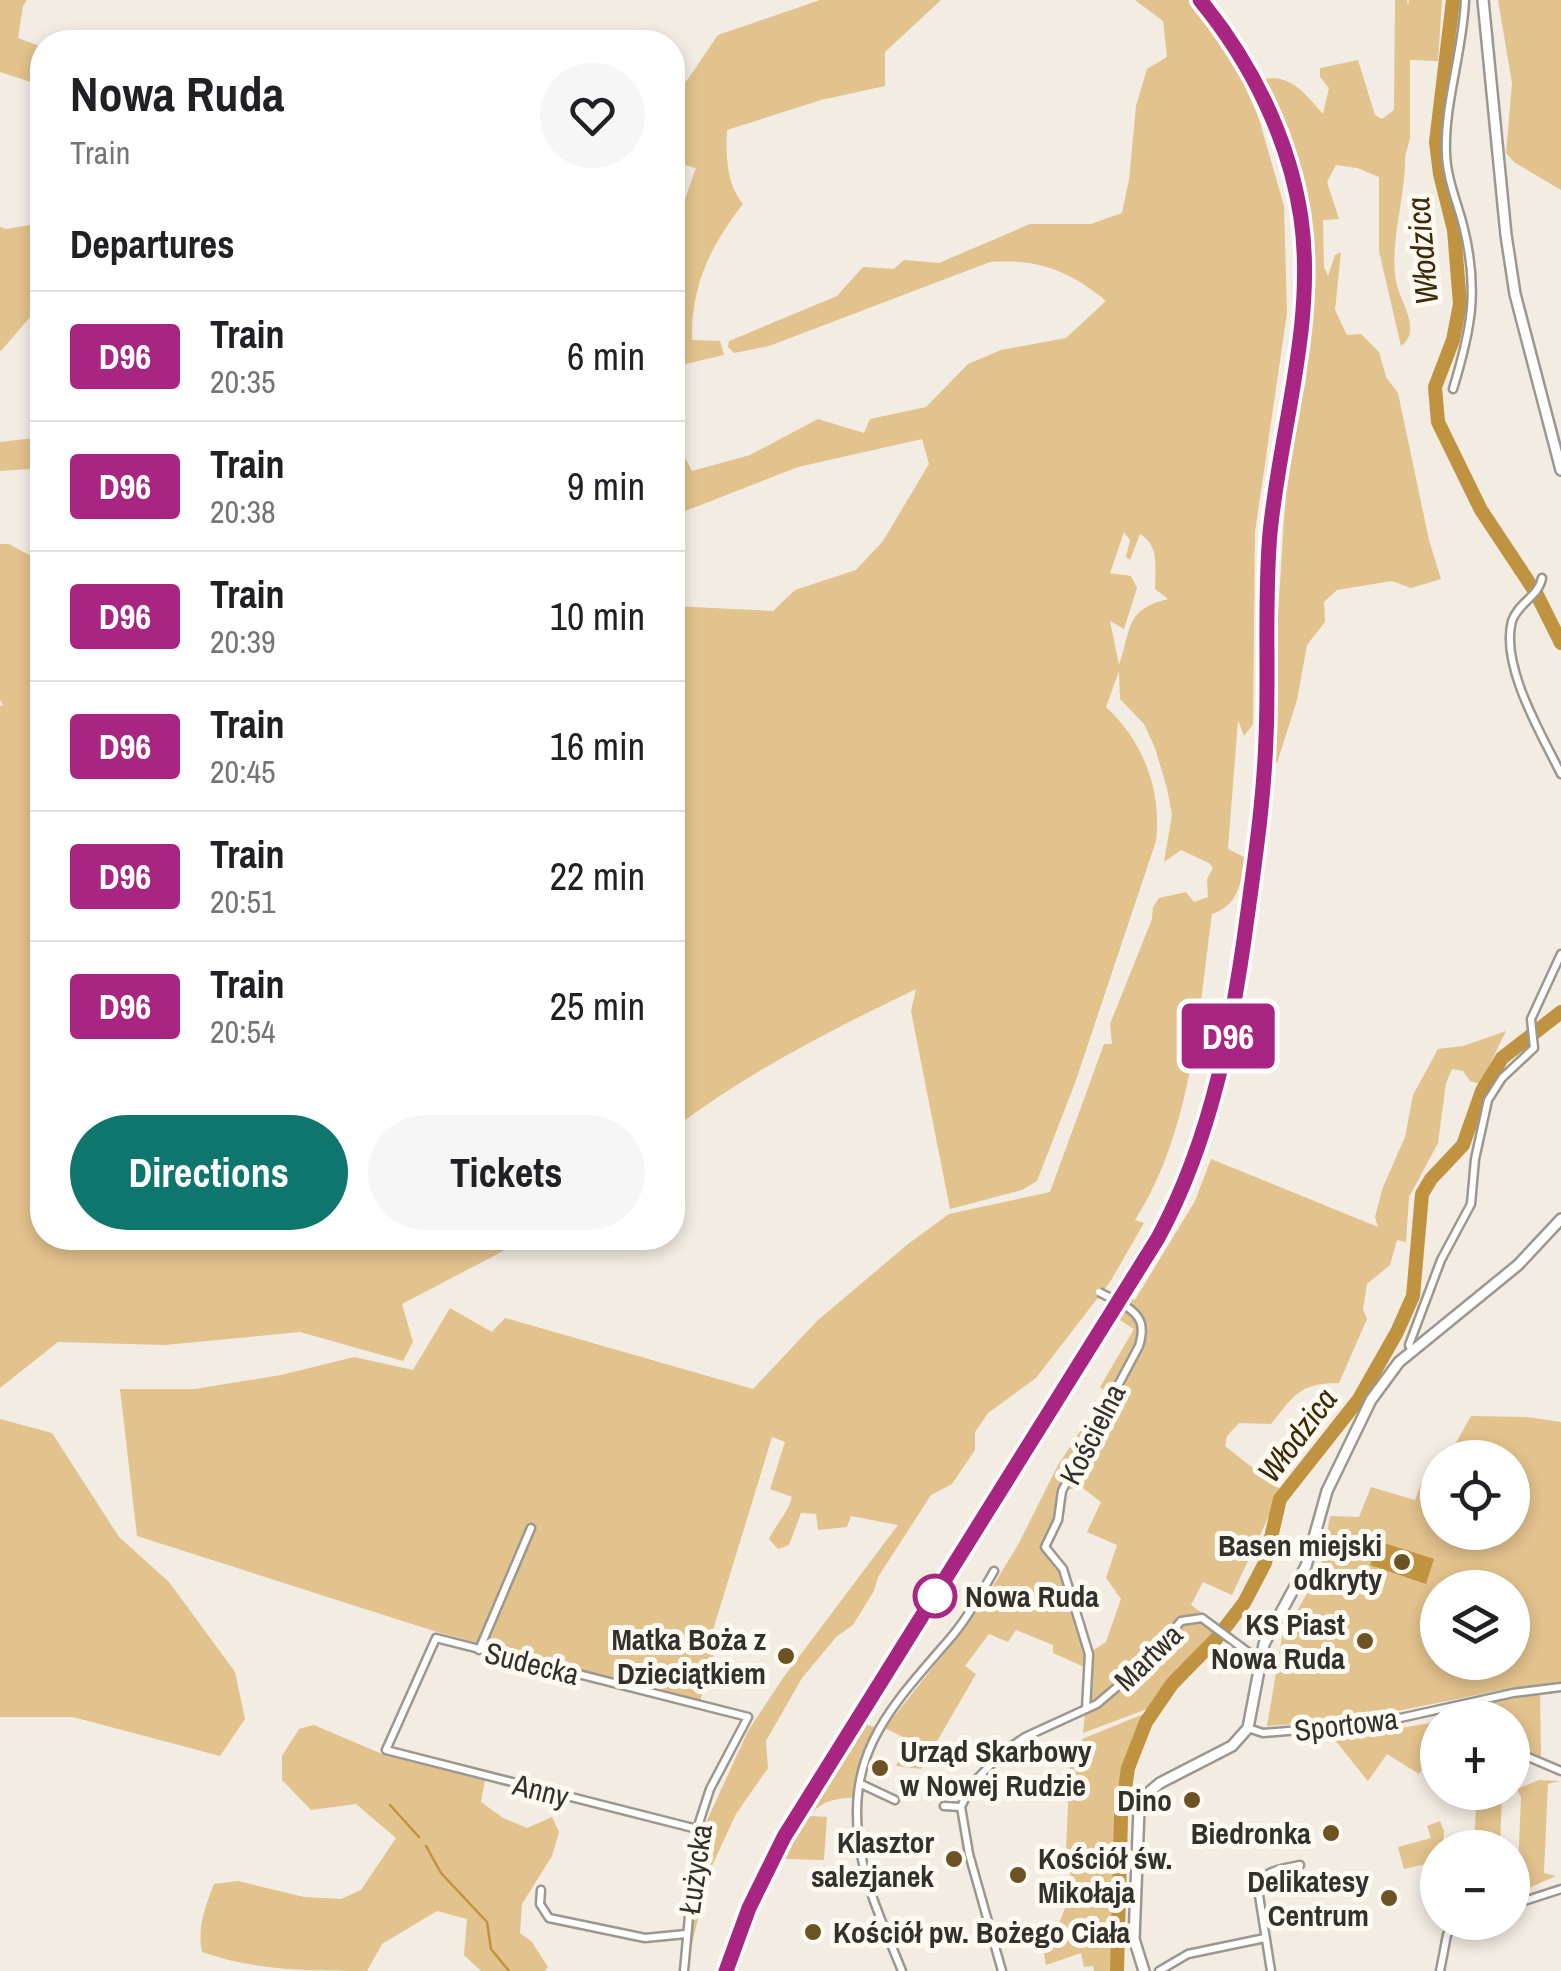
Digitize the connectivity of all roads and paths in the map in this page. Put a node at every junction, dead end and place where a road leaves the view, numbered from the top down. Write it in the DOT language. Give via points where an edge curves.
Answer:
graph roads {
  1 [pos="1465,0"];
  2 [pos="1484,0"];
  3 [pos="1453,389"];
  4 [pos="1561,470"];
  5 [pos="1542,582"];
  6 [pos="1561,774"];
  7 [pos="1561,954"];
  8 [pos="1561,1218"];
  9 [pos="1100,1292"];
  10 [pos="1412,1351"];
  11 [pos="531,1528"];
  12 [pos="994,1571"];
  13 [pos="479,1650"];
  14 [pos="1260,1660"];
  15 [pos="1561,1687"];
  16 [pos="1484,1700"];
  17 [pos="1086,1709"];
  18 [pos="1420,1714"];
  19 [pos="748,1717"];
  20 [pos="1248,1728"];
  21 [pos="386,1750"];
  22 [pos="1530,1756"];
  23 [pos="1561,1771"];
  24 [pos="861,1784"];
  25 [pos="894,1800"];
  26 [pos="944,1806"];
  27 [pos="961,1807"];
  28 [pos="697,1829"];
  29 [pos="1300,1865"];
  30 [pos="1561,1888"];
  31 [pos="541,1890"];
  32 [pos="1530,1899"];
  33 [pos="686,1934"];
  34 [pos="1265,1938"];
  35 [pos="1446,1940"];
  36 [pos="684,1971"];
  37 [pos="902,1971"];
  38 [pos="1002,1971"];
  39 [pos="1144,1971"];
  40 [pos="1159,1971"];
  41 [pos="1272,1971"];
  42 [pos="1440,1971"];
  1 -- 3 [label="street" via="1446,155 1474,290"];
  2 -- 4 [label="street" via="1515,294"];
  5 -- 6 [label="street" via="1517,610 1510,644 1516,675"];
  7 -- 10 [label="street" via="1530,1026 1534,1048 1488,1100 1472,1204 1441,1260"];
  8 -- 10 [label="street" via="1518,1265"];
  9 -- 17 [label="street, Kościelna, bridge" via="1136,1312 1144,1331 1062,1492 1045,1547 1062,1569 1089,1654"];
  10 -- 14 [label="street" via="1371,1400 1340,1458 1306,1566"];
  11 -- 13 [label="street"];
  12 -- 24 [label="street" via="954,1634 878,1729"];
  13 -- 19 [label="street, Sudecka"];
  13 -- 21 [label="street, Sudecka" via="436,1638"];
  14 -- 17 [label="street, Martwa" via="1202,1618 1181,1621 1139,1670"];
  14 -- 20 [label="street"];
  15 -- 16 [label="street, Sportowa"];
  17 -- 27 [label="street" via="1013,1744 982,1772"];
  18 -- 20 [label="street, Sportowa" via="1372,1724 1256,1733"];
  19 -- 28 [label="street, Łużycka"];
  20 -- 39 [label="street" via="1232,1746 1160,1783 1139,1809 1134,1939"];
  21 -- 28 [label="street, Anny"];
  22 -- 23 [label="street"];
  24 -- 25 [label="street"];
  24 -- 37 [label="street" via="861,1854"];
  26 -- 27 [label="street"];
  27 -- 38 [label="street"];
  28 -- 33 [label="street, Łużycka"];
  29 -- 34 [label="street" via="1260,1879"];
  30 -- 32 [label="street"];
  31 -- 33 [label="street" via="549,1918 645,1938"];
  33 -- 36 [label="street, Łużycka"];
  34 -- 40 [label="street" via="1188,1954"];
  34 -- 41 [label="street"];
  35 -- 42 [label="street"];
}
